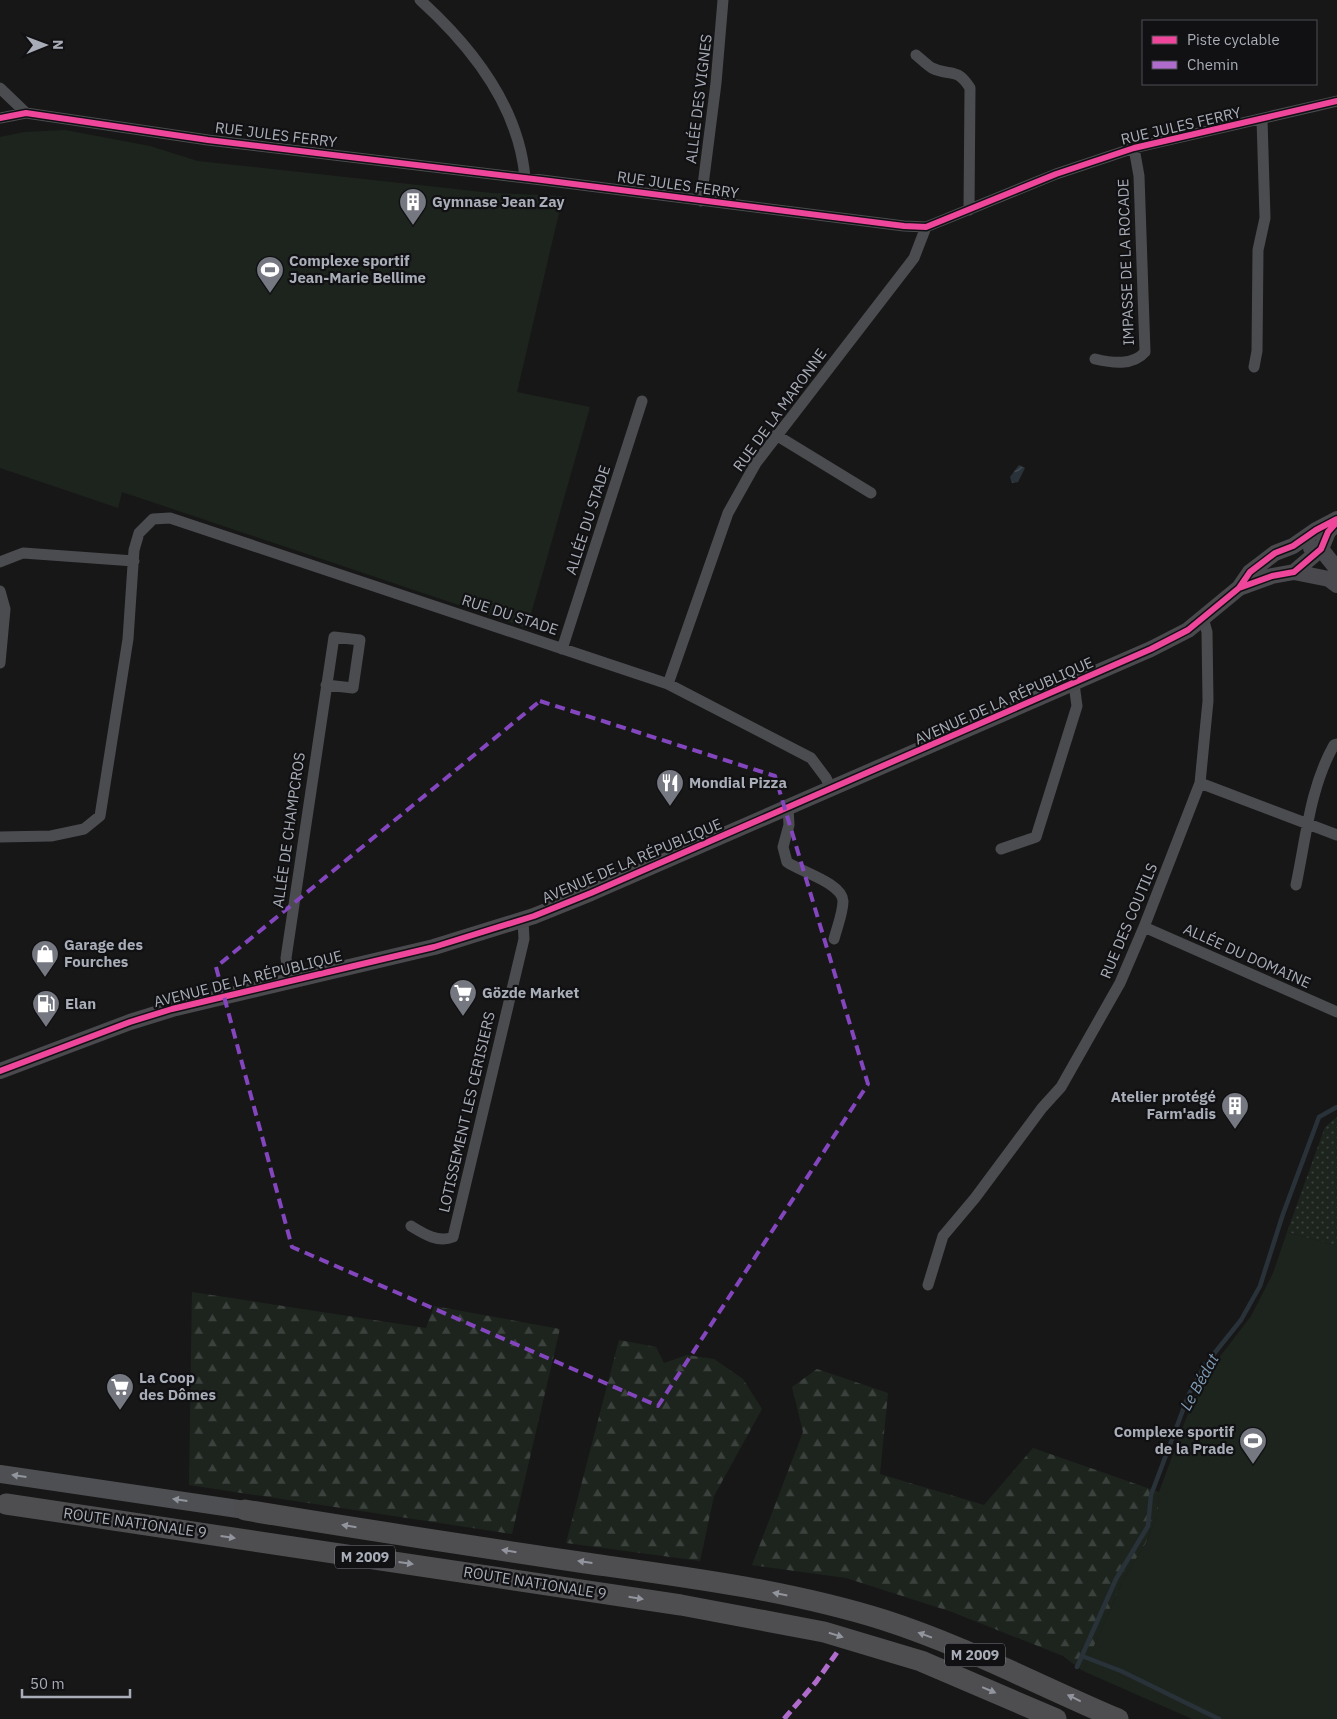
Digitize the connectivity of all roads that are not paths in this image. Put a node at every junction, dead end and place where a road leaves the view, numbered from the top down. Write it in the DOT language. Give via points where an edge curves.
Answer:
graph roads {
  1 [pos="420,0"];
  2 [pos="723,0"];
  3 [pos="916,55"];
  4 [pos="0,88"];
  5 [pos="1337,101"];
  6 [pos="26,112"];
  7 [pos="0,118"];
  8 [pos="1262,119"];
  9 [pos="1134,148"];
  10 [pos="525,178"];
  11 [pos="701,201"];
  12 [pos="969,210"];
  13 [pos="926,227"];
  14 [pos="1095,359"];
  15 [pos="1254,367"];
  16 [pos="642,401"];
  17 [pos="776,435"];
  18 [pos="871,493"];
  19 [pos="1337,521"];
  20 [pos="1293,546"];
  21 [pos="1320,549"];
  22 [pos="134,561"];
  23 [pos="0,562"];
  24 [pos="1337,569"];
  25 [pos="1294,572"];
  26 [pos="1337,585"];
  27 [pos="1239,588"];
  28 [pos="0,591"];
  29 [pos="1203,618"];
  30 [pos="562,648"];
  31 [pos="0,663"];
  32 [pos="668,684"];
  33 [pos="1074,684"];
  34 [pos="326,685"];
  35 [pos="1337,744"];
  36 [pos="1200,783"];
  37 [pos="831,789"];
  38 [pos="788,808"];
  39 [pos="1309,825"];
  40 [pos="1337,835"];
  41 [pos="0,837"];
  42 [pos="1001,850"];
  43 [pos="1296,885"];
  44 [pos="523,920"];
  45 [pos="1144,926"];
  46 [pos="834,939"];
  47 [pos="290,980"];
  48 [pos="1337,1012"];
  49 [pos="0,1071"];
  50 [pos="411,1226"];
  51 [pos="928,1285"];
  52 [pos="0,1474"];
  53 [pos="3,1504"];
  54 [pos="245,1510"];
  55 [pos="1056,1719"];
  56 [pos="1118,1719"];
  1 -- 10 [label="street" via="474,57 504,104 519,142"];
  2 -- 11 [label="street, ALLÉE DES VIGNES"];
  3 -- 12 [label="street" via="933,69 951,71 964,78 970,88"];
  4 -- 6 [label="street"];
  5 -- 8 [label="street, RUE JULES FERRY"];
  6 -- 7 [label="street, RUE JULES FERRY"];
  6 -- 10 [label="street, RUE JULES FERRY" via="208,140"];
  8 -- 9 [label="street, RUE JULES FERRY"];
  8 -- 15 [label="street, RUE JULES FERRY" via="1265,218 1258,250"];
  9 -- 12 [label="street, RUE JULES FERRY" via="1056,174"];
  9 -- 14 [label="street, IMPASSE DE LA ROCADE" via="1139,176 1145,352 1133,361"];
  10 -- 11 [label="street, RUE JULES FERRY"];
  11 -- 13 [label="street, RUE JULES FERRY"];
  12 -- 13 [label="street, RUE JULES FERRY"];
  13 -- 17 [label="street, RUE DE LA MARONNE" via="914,258"];
  16 -- 30 [label="street, ALLÉE DU STADE"];
  17 -- 18 [label="street"];
  17 -- 32 [label="street, RUE DE LA MARONNE" via="728,512"];
  19 -- 20 [label="street, AVENUE DE LA RÉPUBLIQUE" via="1316,530"];
  19 -- 21 [label="street, AVENUE DE LA RÉPUBLIQUE"];
  20 -- 21 [label="street"];
  20 -- 27 [label="street, AVENUE DE LA RÉPUBLIQUE" via="1275,553 1250,572"];
  21 -- 24 [label="street"];
  21 -- 25 [label="street, AVENUE DE LA RÉPUBLIQUE"];
  22 -- 23 [label="street" via="22,553"];
  22 -- 30 [label="street, RUE DU STADE" via="139,533 153,519 170,518"];
  22 -- 41 [label="street" via="128,639 100,816 84,829 51,836"];
  25 -- 26 [label="street"];
  25 -- 27 [label="street, AVENUE DE LA RÉPUBLIQUE"];
  27 -- 29 [label="street, AVENUE DE LA RÉPUBLIQUE"];
  28 -- 31 [label="street" via="5,609"];
  29 -- 33 [label="street, AVENUE DE LA RÉPUBLIQUE" via="1188,630 1151,649"];
  29 -- 36 [label="street, RUE DES COUTILS" via="1208,701"];
  30 -- 32 [label="street, RUE DU STADE"];
  32 -- 37 [label="street, RUE DU STADE" via="811,758"];
  33 -- 37 [label="street, AVENUE DE LA RÉPUBLIQUE"];
  33 -- 42 [label="street" via="1077,706 1036,837"];
  34 -- 34 [label="street, ALLÉE DE CHAMPCROS" via="353,688 360,640 334,636"];
  34 -- 47 [label="street, ALLÉE DE CHAMPCROS" via="286,958"];
  35 -- 39 [label="street" via="1325,761 1316,784"];
  36 -- 39 [label="street"];
  36 -- 45 [label="street, RUE DES COUTILS"];
  37 -- 38 [label="street, AVENUE DE LA RÉPUBLIQUE"];
  38 -- 44 [label="street, AVENUE DE LA RÉPUBLIQUE"];
  38 -- 46 [label="street" via="789,824 783,847 787,862 835,887 842,894 843,903"];
  39 -- 40 [label="street"];
  39 -- 43 [label="street"];
  44 -- 47 [label="street, AVENUE DE LA RÉPUBLIQUE" via="434,947"];
  44 -- 50 [label="street, LOTISSEMENT LES CERISIERS" via="524,939 453,1237 446,1240 426,1235"];
  45 -- 48 [label="street, ALLÉE DU DOMAINE"];
  45 -- 51 [label="street, RUE DES COUTILS" via="1120,983 1061,1087 943,1236"];
  47 -- 49 [label="street, AVENUE DE LA RÉPUBLIQUE" via="130,1022"];
  54 -- 52 [label="main road, M 2009, one-way"];
  53 -- 55 [label="highway, ROUTE NATIONALE 9 / M 2009, one-way" via="681,1605 824,1632 921,1661"];
  56 -- 54 [label="highway, ROUTE NATIONALE 9 / M 2009, one-way" via="933,1638 884,1620 786,1595"];
}
